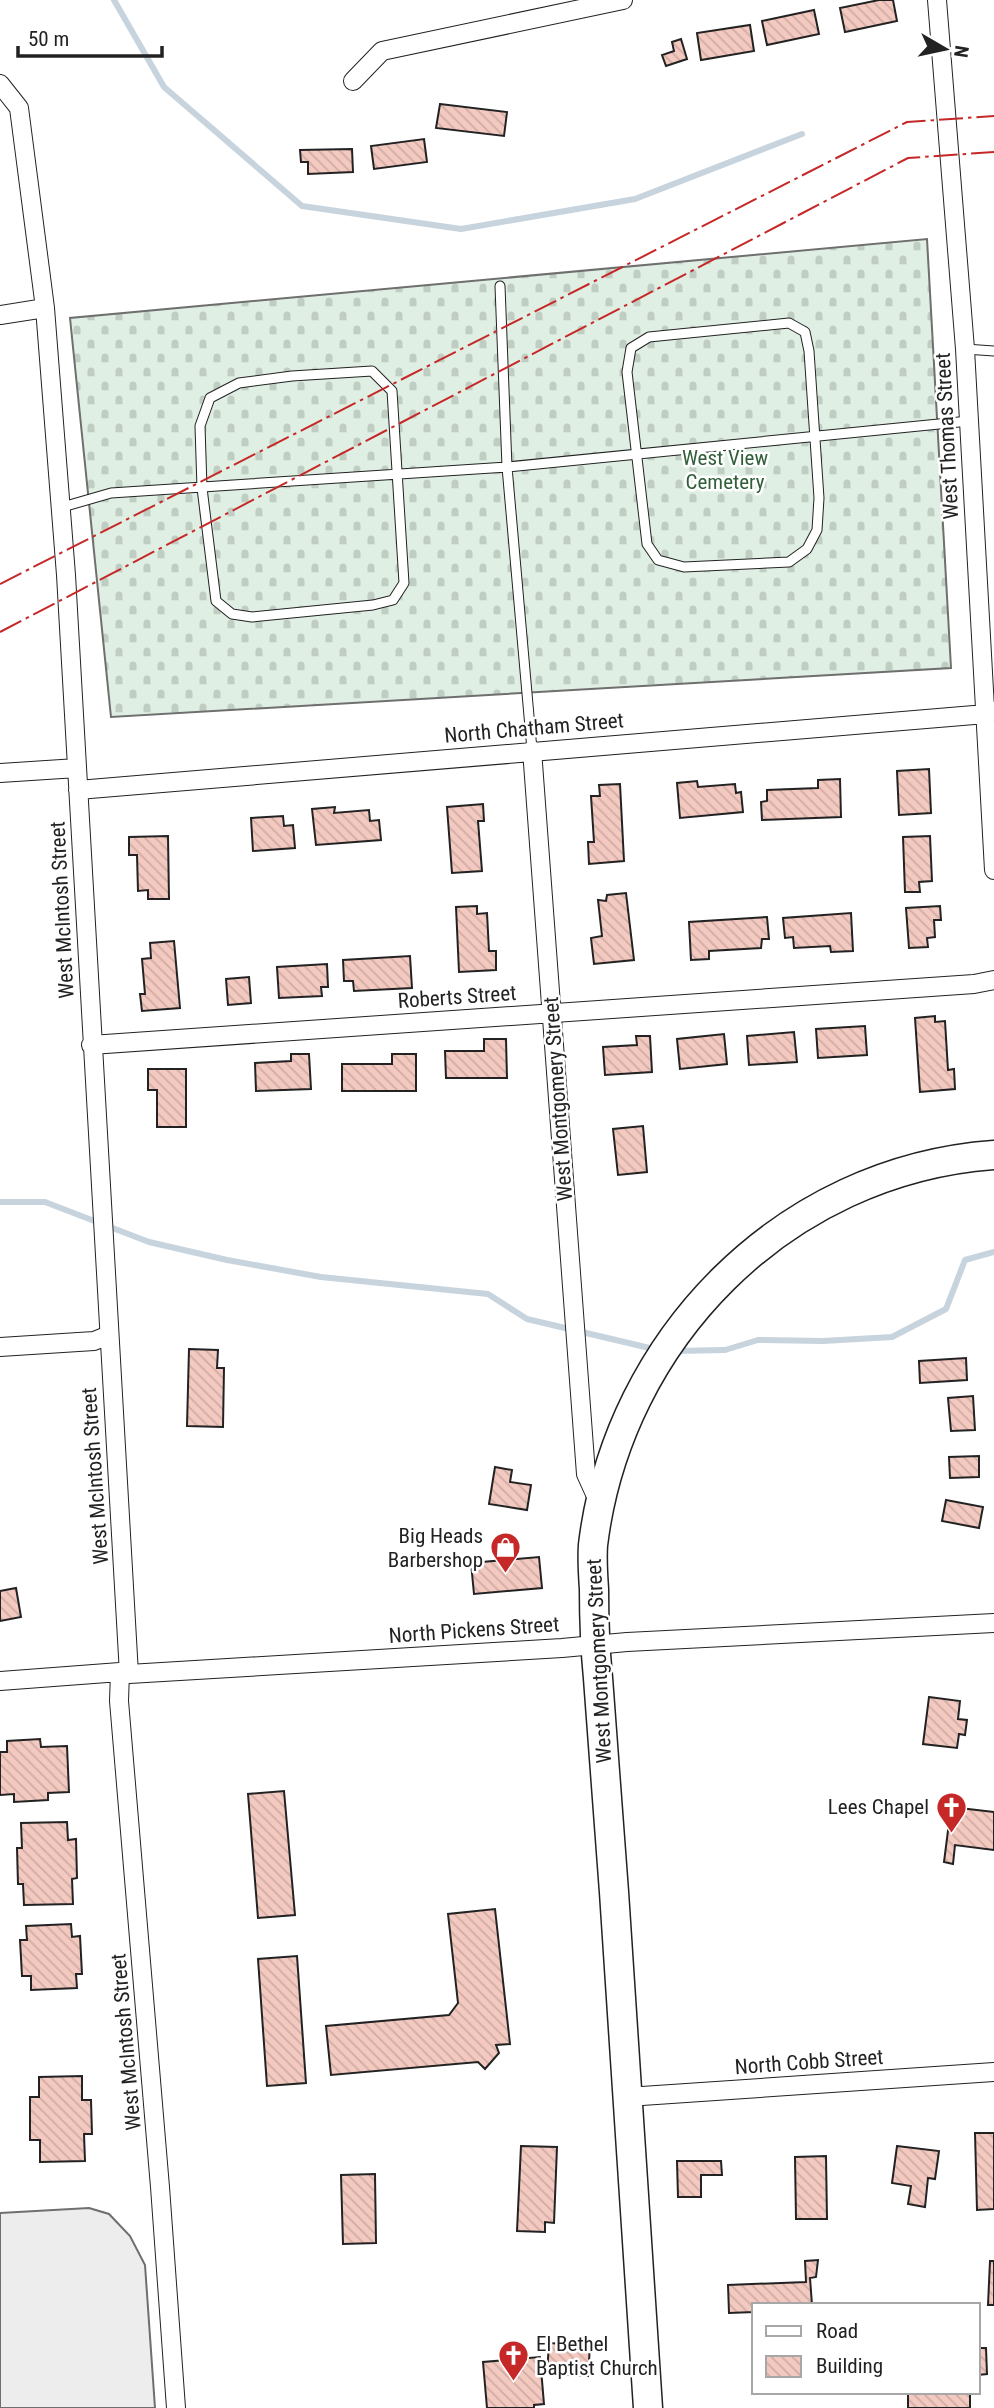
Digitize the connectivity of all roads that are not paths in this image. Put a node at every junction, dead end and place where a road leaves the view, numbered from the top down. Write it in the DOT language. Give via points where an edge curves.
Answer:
graph roads {
  1 [pos="623,0"];
  2 [pos="937,0"];
  3 [pos="353,81"];
  4 [pos="0,84"];
  5 [pos="500,286"];
  6 [pos="45,309"];
  7 [pos="0,315"];
  8 [pos="965,349"];
  9 [pos="994,351"];
  10 [pos="969,421"];
  11 [pos="815,436"];
  12 [pos="635,454"];
  13 [pos="507,467"];
  14 [pos="396,474"];
  15 [pos="202,488"];
  16 [pos="59,508"];
  17 [pos="990,712"];
  18 [pos="532,750"];
  19 [pos="77,768"];
  20 [pos="0,773"];
  21 [pos="78,790"];
  22 [pos="994,870"];
  23 [pos="994,980"];
  24 [pos="552,1014"];
  25 [pos="91,1045"];
  26 [pos="994,1155"];
  27 [pos="109,1335"];
  28 [pos="0,1347"];
  29 [pos="600,1505"];
  30 [pos="994,1623"];
  31 [pos="595,1645"];
  32 [pos="124,1673"];
  33 [pos="0,1681"];
  34 [pos="994,2072"];
  35 [pos="627,2097"];
  36 [pos="176,2408"];
  37 [pos="648,2408"];
  1 -- 3 [label="street" via="382,51"];
  2 -- 8 [label="street, West Thomas Street"];
  4 -- 6 [label="street, West McIntosh Street" via="19,108"];
  5 -- 13 [label="lane"];
  6 -- 7 [label="street"];
  6 -- 16 [label="street, West McIntosh Street"];
  8 -- 9 [label="lane"];
  8 -- 10 [label="street, West Thomas Street"];
  10 -- 11 [label="lane"];
  10 -- 17 [label="street, West Thomas Street"];
  11 -- 12 [label="lane"];
  11 -- 12 [label="lane" via="817,530 807,549 789,562 684,567 659,561 647,544"];
  11 -- 12 [label="lane" via="805,332 789,323 705,330 649,337 631,348 627,372"];
  12 -- 13 [label="lane"];
  13 -- 14 [label="lane"];
  13 -- 18 [label="lane"];
  14 -- 15 [label="lane"];
  14 -- 15 [label="lane" via="392,391 372,371 292,376 239,383 210,398 200,426"];
  14 -- 15 [label="lane" via="404,583 393,600 252,617 232,614 216,601"];
  15 -- 16 [label="lane" via="111,493"];
  16 -- 19 [label="street, West McIntosh Street"];
  17 -- 18 [label="street, North Chatham Street"];
  17 -- 22 [label="street, West Thomas Street"];
  18 -- 21 [label="street, North Chatham Street"];
  18 -- 24 [label="street, West Montgomery Street"];
  19 -- 20 [label="street"];
  19 -- 21 [label="street, West McIntosh Street"];
  21 -- 25 [label="street, West McIntosh Street"];
  23 -- 24 [label="street, Roberts Street"];
  24 -- 25 [label="street, Roberts Street"];
  24 -- 29 [label="street, West Montgomery Street" via="586,1474"];
  25 -- 27 [label="street, West McIntosh Street"];
  26 -- 29 [label="main road" via="932,1164 860,1188 793,1223 738,1265 680,1326 646,1378 617,1440"];
  27 -- 28 [label="street" via="94,1341"];
  27 -- 32 [label="street, West McIntosh Street"];
  29 -- 31 [label="main road, West Montgomery Street" via="593,1549"];
  30 -- 31 [label="street, North Pickens Street"];
  31 -- 32 [label="street, North Pickens Street"];
  31 -- 35 [label="main road, West Montgomery Street"];
  32 -- 33 [label="street, North Pickens Street"];
  32 -- 36 [label="street, West McIntosh Street" via="119,1701"];
  34 -- 35 [label="street, North Cobb Street"];
  35 -- 37 [label="main road, West Montgomery Street"];
}
